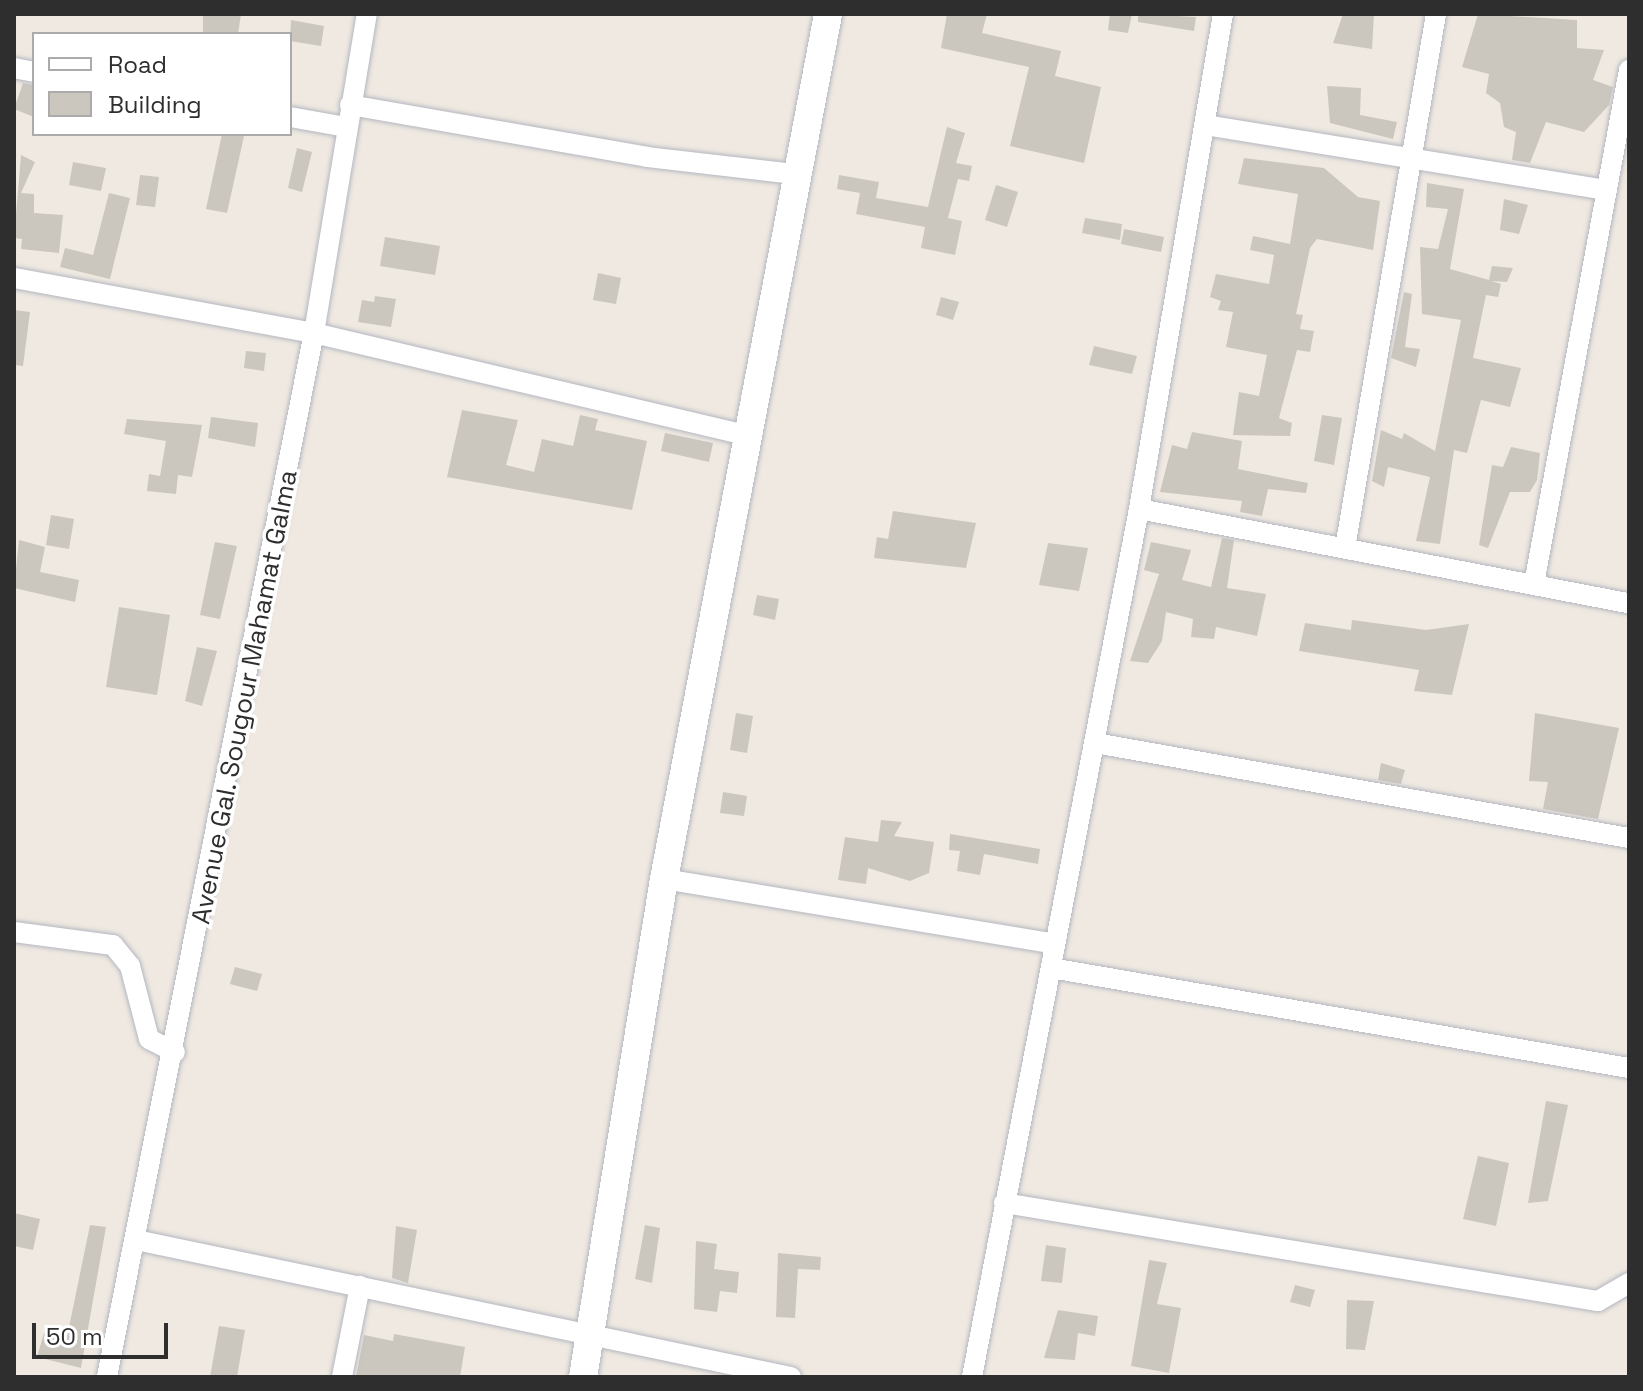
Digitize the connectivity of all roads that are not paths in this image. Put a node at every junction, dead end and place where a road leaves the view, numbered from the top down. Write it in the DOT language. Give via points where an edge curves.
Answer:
graph roads {
  1 [pos="367,14"];
  2 [pos="828,14"];
  3 [pos="1223,14"];
  4 [pos="1436,14"];
  5 [pos="1629,70"];
  6 [pos="350,105"];
  7 [pos="292,117"];
  8 [pos="1205,125"];
  9 [pos="346,127"];
  10 [pos="1408,160"];
  11 [pos="795,174"];
  12 [pos="1605,190"];
  13 [pos="14,278"];
  14 [pos="314,333"];
  15 [pos="744,435"];
  16 [pos="1139,509"];
  17 [pos="1345,548"];
  18 [pos="1534,584"];
  19 [pos="1629,603"];
  20 [pos="1095,743"];
  21 [pos="1629,838"];
  22 [pos="664,879"];
  23 [pos="14,932"];
  24 [pos="1055,944"];
  25 [pos="1051,968"];
  26 [pos="175,1052"];
  27 [pos="1629,1068"];
  28 [pos="1004,1203"];
  29 [pos="136,1240"];
  30 [pos="1629,1283"];
  31 [pos="360,1286"];
  32 [pos="593,1334"];
  33 [pos="107,1377"];
  34 [pos="342,1377"];
  35 [pos="583,1377"];
  36 [pos="791,1377"];
  37 [pos="972,1377"];
  1 -- 6 [label="street, Avenue Gal. Sougour Mahamat Galma"];
  2 -- 11 [label="main road"];
  3 -- 8 [label="street"];
  4 -- 10 [label="street"];
  5 -- 12 [label="street"];
  6 -- 9 [label="street, Avenue Gal. Sougour Mahamat Galma"];
  6 -- 11 [label="street" via="647,157"];
  7 -- 9 [label="street"];
  8 -- 10 [label="street"];
  8 -- 16 [label="street"];
  9 -- 14 [label="street, Avenue Gal. Sougour Mahamat Galma"];
  10 -- 12 [label="street"];
  10 -- 17 [label="street"];
  11 -- 15 [label="main road"];
  12 -- 18 [label="street"];
  13 -- 14 [label="street"];
  14 -- 15 [label="street"];
  14 -- 26 [label="street, Avenue Gal. Sougour Mahamat Galma"];
  15 -- 22 [label="main road"];
  16 -- 17 [label="street"];
  16 -- 20 [label="street"];
  17 -- 18 [label="street"];
  18 -- 19 [label="street"];
  20 -- 21 [label="street"];
  20 -- 24 [label="street"];
  22 -- 24 [label="street"];
  22 -- 32 [label="main road"];
  23 -- 26 [label="street" via="113,945 130,966 149,1039"];
  24 -- 25 [label="street"];
  25 -- 27 [label="street"];
  25 -- 28 [label="street"];
  26 -- 29 [label="street, Avenue Gal. Sougour Mahamat Galma"];
  28 -- 30 [label="street" via="1598,1301"];
  28 -- 37 [label="street"];
  29 -- 31 [label="street"];
  29 -- 33 [label="street, Avenue Gal. Sougour Mahamat Galma"];
  31 -- 32 [label="street"];
  31 -- 34 [label="street"];
  32 -- 35 [label="main road"];
  32 -- 36 [label="street"];
}
